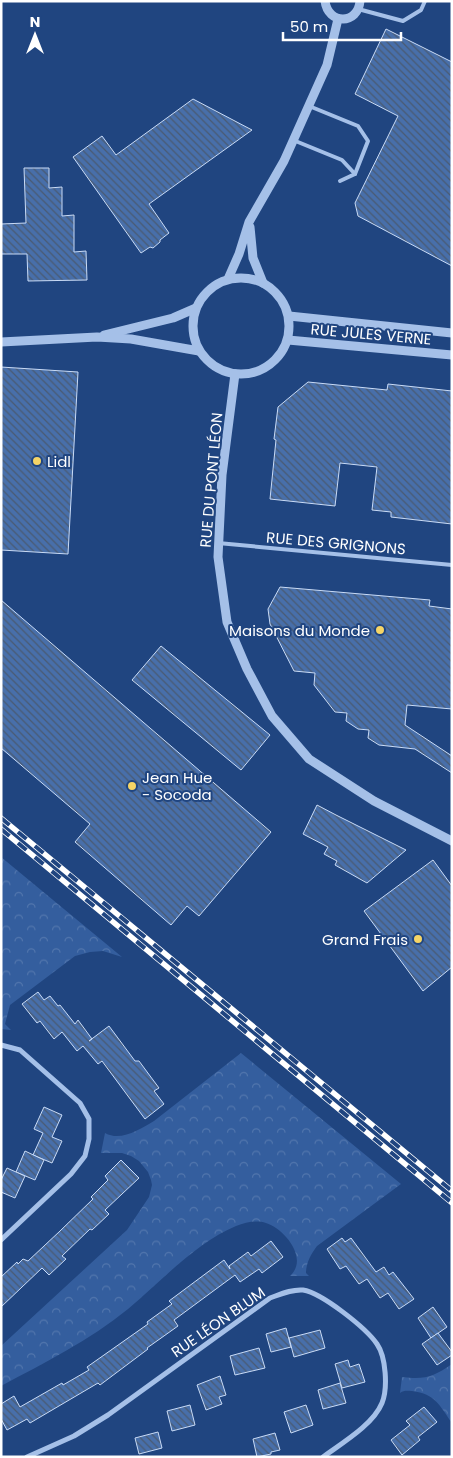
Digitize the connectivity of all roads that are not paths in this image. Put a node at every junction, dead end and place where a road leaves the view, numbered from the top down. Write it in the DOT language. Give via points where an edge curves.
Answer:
graph roads {
  1 [pos="325,1"];
  2 [pos="425,1"];
  3 [pos="359,5"];
  4 [pos="338,19"];
  5 [pos="309,106"];
  6 [pos="293,140"];
  7 [pos="356,174"];
  8 [pos="340,181"];
  9 [pos="249,222"];
  10 [pos="228,279"];
  11 [pos="263,283"];
  12 [pos="196,308"];
  13 [pos="289,316"];
  14 [pos="452,333"];
  15 [pos="97,337"];
  16 [pos="288,340"];
  17 [pos="1,342"];
  18 [pos="199,351"];
  19 [pos="452,355"];
  20 [pos="235,374"];
  21 [pos="218,543"];
  22 [pos="452,565"];
  23 [pos="452,841"];
  24 [pos="1,1045"];
  25 [pos="1,1240"];
  26 [pos="27,1457"];
  27 [pos="323,1457"];
  1 -- 4 [label="street" via="328,12"];
  2 -- 3 [label="lane" via="421,10 403,21"];
  3 -- 4 [label="street" via="350,18"];
  4 -- 5 [label="street" via="327,65"];
  5 -- 6 [label="street"];
  5 -- 7 [label="lane" via="358,126 368,141"];
  6 -- 7 [label="lane" via="342,160"];
  6 -- 9 [label="street"];
  7 -- 8 [label="lane"];
  9 -- 10 [label="street"];
  9 -- 11 [label="street" via="254,258"];
  10 -- 11 [label="street" via="252,279"];
  10 -- 12 [label="street" via="203,295"];
  11 -- 13 [label="street" via="276,292"];
  12 -- 15 [label="street" via="174,318"];
  12 -- 18 [label="street" via="192,323"];
  13 -- 14 [label="street, RUE JULES VERNE"];
  13 -- 16 [label="street"];
  15 -- 17 [label="street"];
  15 -- 18 [label="street" via="132,339"];
  16 -- 19 [label="street, RUE JULES VERNE"];
  16 -- 20 [label="street" via="278,358 269,366 258,372"];
  18 -- 20 [label="street" via="221,370"];
  20 -- 21 [label="street, RUE DU PONT LÉON" via="222,475"];
  21 -- 22 [label="lane, RUE DES GRIGNONS"];
  21 -- 23 [label="street, RUE DU PONT LÉON" via="227,622 272,716 310,759 374,801"];
  24 -- 25 [label="street" via="20,1050 80,1103 89,1119 89,1139 85,1156 71,1174"];
  26 -- 27 [label="street, RUE LÉON BLUM" via="74,1436 108,1415 270,1298 303,1290 318,1295 350,1318 378,1345 385,1366 382,1404 371,1420"];
}
